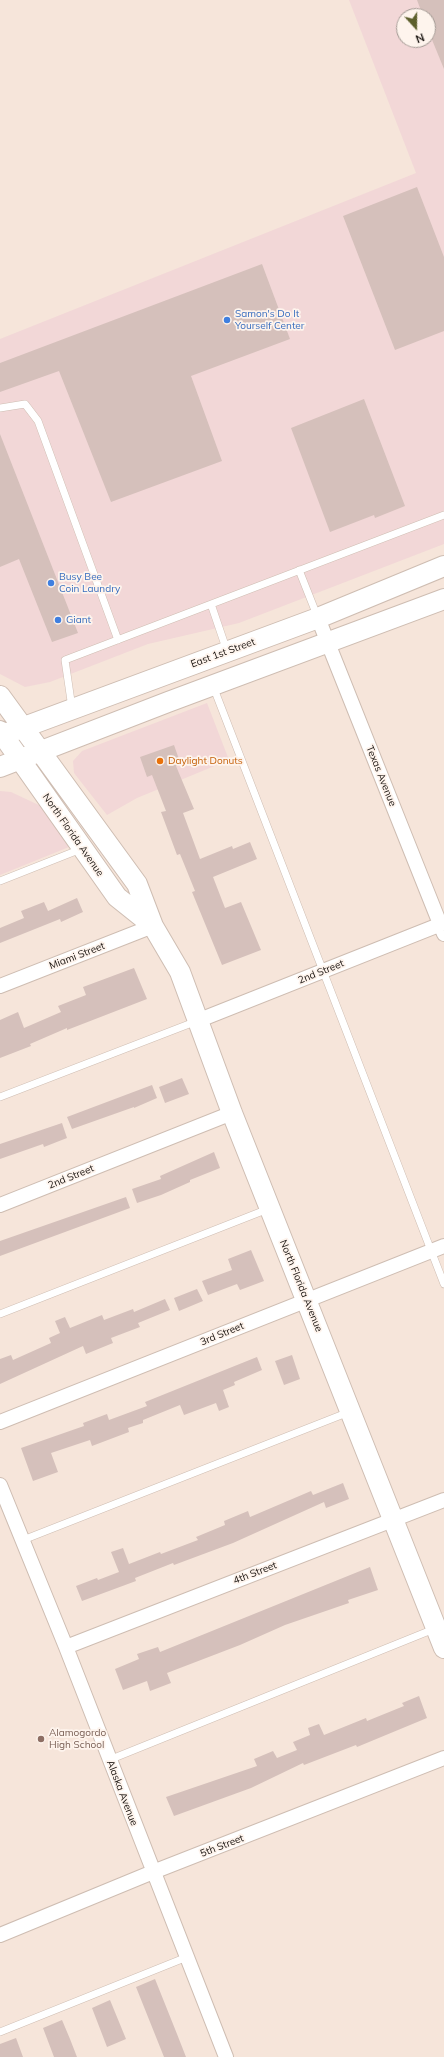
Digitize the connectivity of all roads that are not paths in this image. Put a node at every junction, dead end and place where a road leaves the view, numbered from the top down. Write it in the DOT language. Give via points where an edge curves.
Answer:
graph roads {
  1 [pos="0,408"];
  2 [pos="444,515"];
  3 [pos="444,566"];
  4 [pos="299,570"];
  5 [pos="444,599"];
  6 [pos="211,604"];
  7 [pos="318,618"];
  8 [pos="118,640"];
  9 [pos="328,642"];
  10 [pos="227,652"];
  11 [pos="213,686"];
  12 [pos="0,696"];
  13 [pos="73,708"];
  14 [pos="23,727"];
  15 [pos="1,734"];
  16 [pos="42,751"];
  17 [pos="19,760"];
  18 [pos="0,767"];
  19 [pos="83,848"];
  20 [pos="0,881"];
  21 [pos="154,926"];
  22 [pos="443,927"];
  23 [pos="324,970"];
  24 [pos="0,986"];
  25 [pos="197,1021"];
  26 [pos="0,1097"];
  27 [pos="232,1113"];
  28 [pos="0,1205"];
  29 [pos="270,1208"];
  30 [pos="438,1248"];
  31 [pos="444,1284"];
  32 [pos="307,1300"];
  33 [pos="0,1314"];
  34 [pos="351,1411"];
  35 [pos="0,1422"];
  36 [pos="0,1485"];
  37 [pos="444,1500"];
  38 [pos="393,1519"];
  39 [pos="23,1540"];
  40 [pos="436,1628"];
  41 [pos="66,1647"];
  42 [pos="444,1648"];
  43 [pos="444,1758"];
  44 [pos="109,1760"];
  45 [pos="153,1872"];
  46 [pos="0,1935"];
  47 [pos="188,1957"];
  48 [pos="0,2032"];
  49 [pos="226,2057"];
  1 -- 8 [label="lane" via="25,404 38,421"];
  2 -- 4 [label="lane"];
  3 -- 7 [label="main road, East 1st Street"];
  4 -- 6 [label="lane"];
  4 -- 7 [label="lane"];
  5 -- 9 [label="main road"];
  6 -- 8 [label="lane"];
  6 -- 10 [label="lane"];
  7 -- 9 [label="street, Texas Avenue"];
  7 -- 10 [label="main road, East 1st Street"];
  8 -- 13 [label="lane" via="66,660"];
  9 -- 11 [label="main road"];
  9 -- 22 [label="street, Texas Avenue"];
  10 -- 13 [label="main road, East 1st Street"];
  11 -- 16 [label="main road"];
  11 -- 23 [label="lane"];
  12 -- 14 [label="main road, North Florida Avenue"];
  13 -- 14 [label="main road, East 1st Street"];
  14 -- 15 [label="main road, East 1st Street"];
  14 -- 16 [label="main road, North Florida Avenue"];
  15 -- 17 [label="main road, North Florida Avenue"];
  16 -- 17 [label="main road"];
  16 -- 21 [label="main road, North Florida Avenue" via="137,884"];
  17 -- 18 [label="main road"];
  17 -- 19 [label="main road, North Florida Avenue"];
  19 -- 20 [label="lane"];
  19 -- 21 [label="main road, North Florida Avenue" via="117,897"];
  21 -- 24 [label="street, Miami Street"];
  21 -- 25 [label="main road, North Florida Avenue" via="180,972"];
  22 -- 23 [label="street, 2nd Street"];
  23 -- 25 [label="street, 2nd Street"];
  23 -- 30 [label="lane"];
  25 -- 26 [label="lane"];
  25 -- 27 [label="main road, North Florida Avenue"];
  27 -- 28 [label="street, 2nd Street"];
  27 -- 29 [label="main road, North Florida Avenue"];
  29 -- 32 [label="main road, North Florida Avenue"];
  29 -- 33 [label="lane"];
  30 -- 31 [label="lane"];
  30 -- 32 [label="street, 3rd Street"];
  32 -- 34 [label="main road, North Florida Avenue"];
  32 -- 35 [label="street, 3rd Street"];
  34 -- 38 [label="main road, North Florida Avenue"];
  34 -- 39 [label="lane"];
  36 -- 39 [label="street, Alaska Avenue"];
  37 -- 38 [label="street, 4th Street"];
  38 -- 40 [label="main road, North Florida Avenue"];
  38 -- 41 [label="street, 4th Street"];
  39 -- 41 [label="street, Alaska Avenue"];
  40 -- 42 [label="main road, North Florida Avenue"];
  40 -- 44 [label="lane"];
  41 -- 44 [label="street, Alaska Avenue"];
  43 -- 45 [label="street, 5th Street"];
  44 -- 45 [label="street, Alaska Avenue"];
  45 -- 46 [label="street, 5th Street"];
  45 -- 47 [label="street, Alaska Avenue"];
  47 -- 48 [label="lane"];
  47 -- 49 [label="street, Alaska Avenue"];
}
